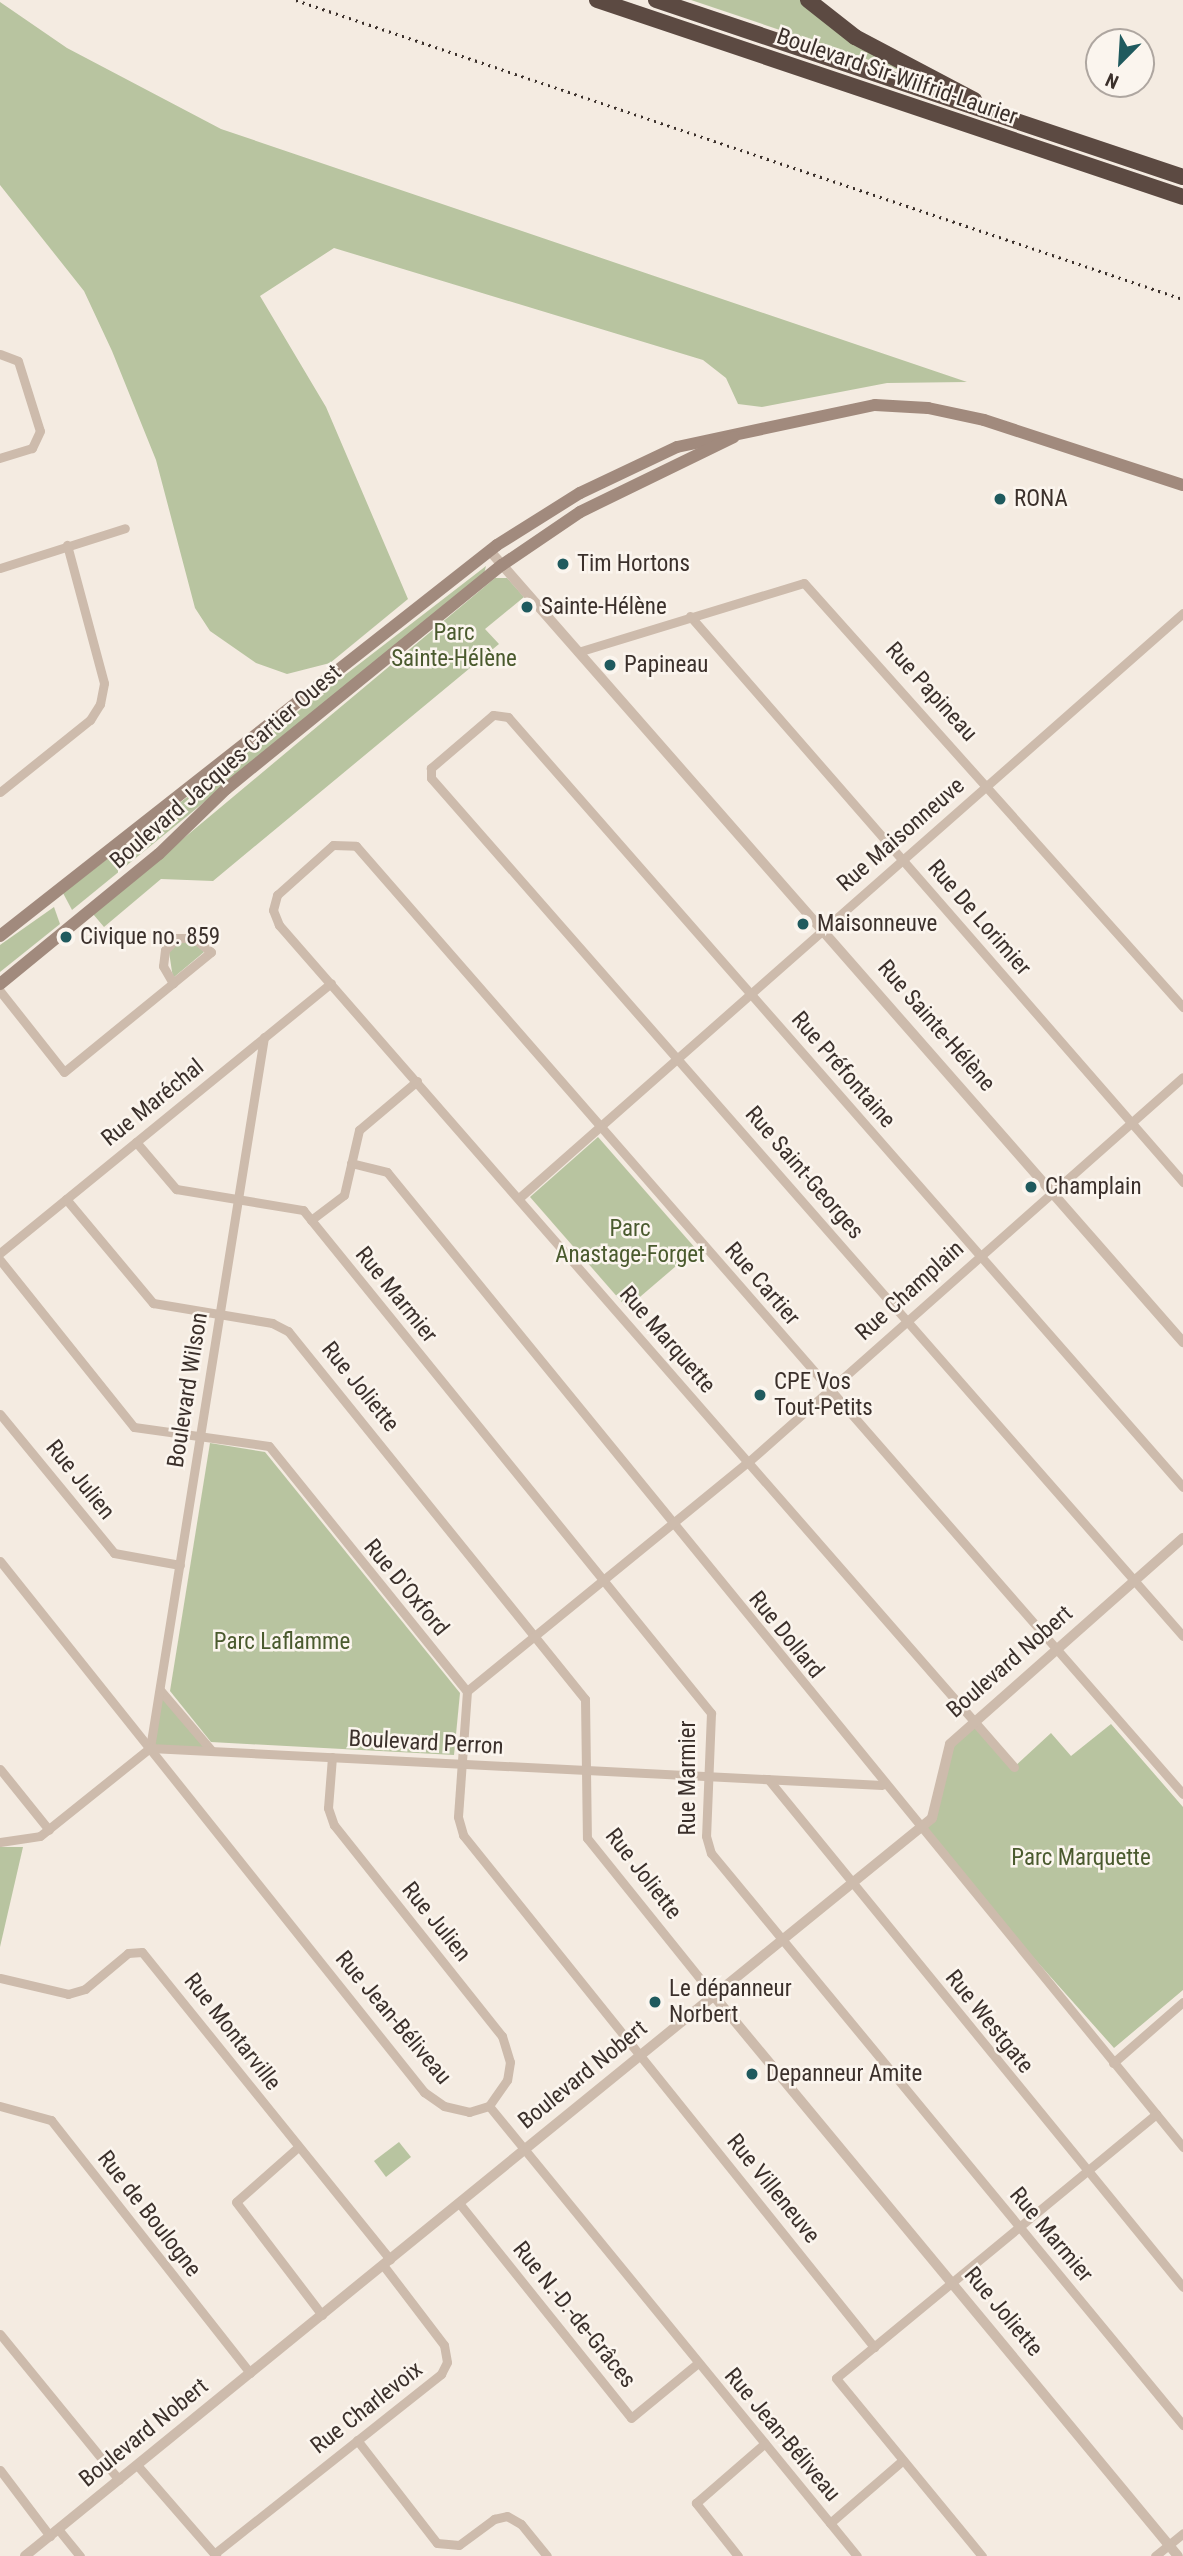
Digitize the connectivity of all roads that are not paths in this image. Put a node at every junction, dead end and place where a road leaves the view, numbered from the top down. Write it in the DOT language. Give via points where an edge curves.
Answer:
graph roads {
  1 [pos="597,0"];
  2 [pos="656,0"];
  3 [pos="808,0"];
  4 [pos="1003,117"];
  5 [pos="1183,177"];
  6 [pos="1183,197"];
  7 [pos="0,354"];
  8 [pos="734,437"];
  9 [pos="0,457"];
  10 [pos="1183,485"];
  11 [pos="125,528"];
  12 [pos="67,545"];
  13 [pos="490,551"];
  14 [pos="502,565"];
  15 [pos="0,568"];
  16 [pos="1183,613"];
  17 [pos="690,616"];
  18 [pos="578,652"];
  19 [pos="465,738"];
  20 [pos="988,785"];
  21 [pos="0,792"];
  22 [pos="903,860"];
  23 [pos="303,872"];
  24 [pos="824,929"];
  25 [pos="0,936"];
  26 [pos="331,983"];
  27 [pos="173,984"];
  28 [pos="0,985"];
  29 [pos="0,991"];
  30 [pos="751,993"];
  31 [pos="1183,1007"];
  32 [pos="264,1037"];
  33 [pos="678,1058"];
  34 [pos="1183,1077"];
  35 [pos="416,1081"];
  36 [pos="1132,1123"];
  37 [pos="599,1127"];
  38 [pos="136,1142"];
  39 [pos="351,1163"];
  40 [pos="1183,1182"];
  41 [pos="1052,1192"];
  42 [pos="519,1198"];
  43 [pos="66,1199"];
  44 [pos="238,1200"];
  45 [pos="311,1220"];
  46 [pos="0,1254"];
  47 [pos="979,1254"];
  48 [pos="0,1260"];
  49 [pos="220,1315"];
  50 [pos="908,1320"];
  51 [pos="1183,1342"];
  52 [pos="830,1390"];
  53 [pos="0,1414"];
  54 [pos="200,1435"];
  55 [pos="747,1463"];
  56 [pos="1183,1487"];
  57 [pos="673,1526"];
  58 [pos="1183,1538"];
  59 [pos="0,1561"];
  60 [pos="180,1565"];
  61 [pos="603,1580"];
  62 [pos="1133,1581"];
  63 [pos="534,1636"];
  64 [pos="1183,1636"];
  65 [pos="1056,1649"];
  66 [pos="160,1690"];
  67 [pos="467,1691"];
  68 [pos="974,1720"];
  69 [pos="150,1748"];
  70 [pos="212,1751"];
  71 [pos="332,1757"];
  72 [pos="460,1764"];
  73 [pos="1014,1767"];
  74 [pos="0,1769"];
  75 [pos="586,1770"];
  76 [pos="710,1776"];
  77 [pos="768,1779"];
  78 [pos="882,1785"];
  79 [pos="1183,1793"];
  80 [pos="919,1829"];
  81 [pos="49,1830"];
  82 [pos="0,1842"];
  83 [pos="851,1884"];
  84 [pos="783,1940"];
  85 [pos="0,1978"];
  86 [pos="714,1996"];
  87 [pos="1183,2002"];
  88 [pos="641,2054"];
  89 [pos="1113,2063"];
  90 [pos="0,2106"];
  91 [pos="489,2106"];
  92 [pos="1156,2114"];
  93 [pos="1183,2147"];
  94 [pos="297,2148"];
  95 [pos="524,2150"];
  96 [pos="1087,2171"];
  97 [pos="459,2203"];
  98 [pos="1019,2227"];
  99 [pos="386,2262"];
  100 [pos="952,2283"];
  101 [pos="1183,2287"];
  102 [pos="322,2315"];
  103 [pos="0,2334"];
  104 [pos="874,2347"];
  105 [pos="698,2363"];
  106 [pos="250,2373"];
  107 [pos="1183,2425"];
  108 [pos="357,2440"];
  109 [pos="765,2442"];
  110 [pos="903,2460"];
  111 [pos="138,2465"];
  112 [pos="0,2470"];
  113 [pos="119,2480"];
  114 [pos="830,2523"];
  115 [pos="54,2533"];
  116 [pos="1183,2533"];
  117 [pos="1169,2545"];
  118 [pos="215,2555"];
  119 [pos="25,2556"];
  120 [pos="80,2556"];
  121 [pos="547,2556"];
  122 [pos="738,2556"];
  123 [pos="857,2556"];
  124 [pos="982,2556"];
  125 [pos="1155,2556"];
  126 [pos="1178,2556"];
  1 -- 6 [label="highway, Boulevard Sir-Wilfrid-Laurier"];
  2 -- 4 [label="highway, Boulevard Sir-Wilfrid-Laurier"];
  3 -- 4 [label="highway" via="855,37"];
  4 -- 5 [label="highway, Boulevard Sir-Wilfrid-Laurier"];
  7 -- 9 [label="street" via="18,361 40,431 32,448"];
  8 -- 10 [label="main road, Boulevard Jacques-Cartier Ouest" via="875,405 928,408 984,420"];
  8 -- 13 [label="main road, Boulevard Jacques-Cartier Ouest" via="714,436 633,466"];
  8 -- 14 [label="main road, Boulevard Jacques-Cartier Ouest" via="580,512"];
  11 -- 12 [label="street"];
  12 -- 15 [label="street"];
  12 -- 21 [label="street" via="104,683 100,704 90,720"];
  13 -- 14 [label="street, Rue Sainte-Hélène"];
  13 -- 25 [label="main road, Boulevard Jacques-Cartier Ouest"];
  14 -- 18 [label="street, Rue Sainte-Hélène"];
  14 -- 28 [label="main road, Boulevard Jacques-Cartier Ouest" via="226,789 159,854"];
  16 -- 20 [label="street, Rue Maisonneuve"];
  17 -- 18 [label="street, Rue Papineau"];
  17 -- 20 [label="street, Rue Papineau" via="804,583"];
  17 -- 22 [label="street, Rue De Lorimier"];
  18 -- 24 [label="street, Rue Sainte-Hélène"];
  19 -- 30 [label="street, Rue Préfontaine" via="493,715 508,717"];
  19 -- 33 [label="street, Rue Saint-Georges" via="431,768 431,778"];
  20 -- 22 [label="street, Rue Maisonneuve"];
  20 -- 31 [label="street, Rue Papineau"];
  22 -- 24 [label="street, Rue Maisonneuve"];
  22 -- 36 [label="street, Rue De Lorimier"];
  23 -- 26 [label="street, Rue Marquette" via="277,895 273,910"];
  23 -- 37 [label="street, Rue Cartier" via="333,845 356,846"];
  24 -- 30 [label="street, Rue Maisonneuve"];
  24 -- 41 [label="street, Rue Sainte-Hélène"];
  26 -- 32 [label="street, Rue Maréchal"];
  26 -- 35 [label="street, Rue Marquette"];
  27 -- 27 [label="street" via="211,952 194,938 177,938 165,950 163,966"];
  27 -- 29 [label="street" via="64,1072"];
  30 -- 33 [label="street, Rue Maisonneuve"];
  30 -- 47 [label="street, Rue Préfontaine"];
  32 -- 38 [label="street, Rue Maréchal"];
  32 -- 44 [label="street, Boulevard Wilson"];
  33 -- 37 [label="street, Rue Maisonneuve"];
  33 -- 50 [label="street, Rue Saint-Georges"];
  34 -- 36 [label="street, Rue Champlain"];
  35 -- 39 [label="street" via="359,1130"];
  35 -- 42 [label="street, Rue Marquette"];
  36 -- 40 [label="street, Rue De Lorimier"];
  36 -- 41 [label="street, Rue Champlain"];
  37 -- 42 [label="street, Rue Maisonneuve"];
  37 -- 52 [label="street, Rue Cartier"];
  38 -- 43 [label="street, Rue Maréchal"];
  38 -- 44 [label="street, Rue Marmier" via="176,1189"];
  39 -- 45 [label="street" via="344,1195"];
  39 -- 57 [label="street, Rue Dollard" via="387,1172"];
  41 -- 47 [label="street, Rue Champlain"];
  41 -- 51 [label="street, Rue Sainte-Hélène"];
  42 -- 55 [label="street, Rue Marquette"];
  43 -- 46 [label="street, Rue Maréchal"];
  43 -- 49 [label="street, Rue Joliette" via="148,1299"];
  44 -- 45 [label="street, Rue Marmier" via="303,1210"];
  44 -- 49 [label="street, Boulevard Wilson"];
  45 -- 61 [label="street, Rue Marmier"];
  47 -- 50 [label="street, Rue Champlain"];
  47 -- 56 [label="street, Rue Préfontaine"];
  48 -- 54 [label="street, Rue D'Oxford" via="134,1427"];
  49 -- 54 [label="street, Boulevard Wilson"];
  49 -- 63 [label="street, Rue Joliette" via="278,1324 288,1331"];
  50 -- 52 [label="street, Rue Champlain"];
  50 -- 62 [label="street, Rue Saint-Georges"];
  52 -- 55 [label="street, Rue Champlain"];
  52 -- 65 [label="street, Rue Cartier"];
  53 -- 60 [label="street, Rue Julien" via="114,1553"];
  54 -- 60 [label="street, Boulevard Wilson"];
  54 -- 67 [label="street, Rue D'Oxford" via="269,1446"];
  55 -- 57 [label="street, Rue Champlain"];
  55 -- 68 [label="street, Rue Marquette"];
  57 -- 61 [label="street, Rue Champlain"];
  57 -- 78 [label="street, Rue Dollard"];
  58 -- 62 [label="street, Boulevard Nobert"];
  59 -- 69 [label="street, Rue Jean-Béliveau"];
  60 -- 66 [label="street, Boulevard Wilson"];
  61 -- 63 [label="street, Rue Champlain"];
  61 -- 76 [label="street, Rue Marmier" via="711,1713"];
  62 -- 64 [label="street, Rue Saint-Georges"];
  62 -- 65 [label="street, Boulevard Nobert"];
  63 -- 67 [label="street, Rue Champlain"];
  63 -- 75 [label="street, Rue Joliette" via="588,1704"];
  65 -- 68 [label="street, Boulevard Nobert"];
  65 -- 79 [label="street, Rue Cartier"];
  66 -- 69 [label="street, Boulevard Wilson"];
  66 -- 70 [label="street"];
  67 -- 72 [label="street"];
  68 -- 73 [label="street, Rue Marquette"];
  68 -- 80 [label="street, Boulevard Nobert" via="947,1750 932,1818"];
  69 -- 70 [label="street, Boulevard Perron"];
  69 -- 81 [label="street"];
  69 -- 91 [label="street, Rue Jean-Béliveau" via="424,2092 444,2106 469,2112"];
  70 -- 71 [label="street, Boulevard Perron"];
  71 -- 72 [label="street, Boulevard Perron"];
  71 -- 91 [label="street, Rue Julien" via="328,1808 334,1825 502,2036 510,2062 507,2080"];
  72 -- 75 [label="street, Boulevard Perron"];
  72 -- 88 [label="street" via="458,1817 463,1835"];
  74 -- 81 [label="street"];
  75 -- 76 [label="street, Boulevard Perron"];
  75 -- 86 [label="street, Rue Joliette" via="585,1827 590,1843"];
  76 -- 77 [label="street, Boulevard Perron"];
  76 -- 84 [label="street, Rue Marmier" via="707,1845"];
  77 -- 78 [label="street, Boulevard Perron"];
  77 -- 83 [label="street, Rue Westgate"];
  78 -- 80 [label="street, Rue Dollard"];
  80 -- 83 [label="street, Boulevard Nobert"];
  80 -- 89 [label="street, Rue Dollard"];
  81 -- 82 [label="street" via="31,1839"];
  83 -- 84 [label="street, Boulevard Nobert"];
  83 -- 96 [label="street, Rue Westgate"];
  84 -- 86 [label="street, Boulevard Nobert"];
  84 -- 98 [label="street, Rue Marmier"];
  85 -- 94 [label="street, Rue Montarville" via="68,1994 85,1989 128,1953 142,1952"];
  86 -- 88 [label="street, Boulevard Nobert"];
  86 -- 100 [label="street, Rue Joliette"];
  87 -- 89 [label="street"];
  88 -- 95 [label="street, Boulevard Nobert"];
  88 -- 104 [label="street, Rue Villeneuve"];
  89 -- 92 [label="street, Rue Dollard"];
  90 -- 106 [label="street, Rue de Boulogne" via="51,2120"];
  91 -- 95 [label="street, Rue Jean-Béliveau"];
  92 -- 93 [label="street, Rue Dollard"];
  92 -- 96 [label="street"];
  94 -- 99 [label="street, Rue Montarville"];
  94 -- 102 [label="street" via="236,2202"];
  95 -- 97 [label="street, Boulevard Nobert"];
  95 -- 105 [label="street, Rue Jean-Béliveau"];
  96 -- 98 [label="street"];
  96 -- 101 [label="street, Rue Westgate"];
  97 -- 99 [label="street, Boulevard Nobert"];
  97 -- 105 [label="street, Rue N.-D.-de-Grâces" via="631,2418"];
  98 -- 100 [label="street"];
  98 -- 107 [label="street, Rue Marmier"];
  99 -- 102 [label="street, Boulevard Nobert"];
  99 -- 108 [label="street, Rue Charlevoix" via="444,2345 447,2362 440,2374"];
  100 -- 104 [label="street"];
  100 -- 117 [label="street, Rue Joliette"];
  102 -- 106 [label="street, Boulevard Nobert"];
  103 -- 113 [label="street"];
  104 -- 110 [label="street" via="836,2378"];
  105 -- 109 [label="street, Rue Jean-Béliveau"];
  106 -- 111 [label="street, Boulevard Nobert"];
  108 -- 118 [label="street, Rue Charlevoix"];
  108 -- 121 [label="street" via="438,2543 459,2545 494,2519 507,2516 521,2524"];
  109 -- 114 [label="street, Rue Jean-Béliveau"];
  109 -- 122 [label="street" via="696,2503"];
  110 -- 114 [label="street"];
  110 -- 124 [label="street"];
  111 -- 113 [label="street, Boulevard Nobert"];
  111 -- 118 [label="street"];
  112 -- 115 [label="street"];
  113 -- 115 [label="street, Boulevard Nobert"];
  114 -- 123 [label="street, Rue Jean-Béliveau"];
  115 -- 119 [label="street, Boulevard Nobert"];
  115 -- 120 [label="street"];
  116 -- 117 [label="street"];
  117 -- 125 [label="street"];
  117 -- 126 [label="street, Rue Joliette"];
}
